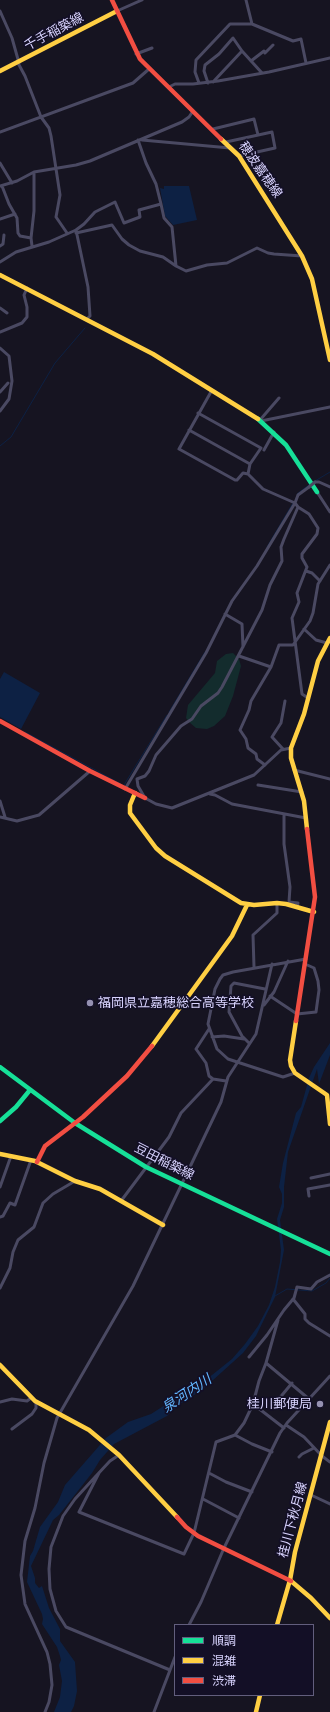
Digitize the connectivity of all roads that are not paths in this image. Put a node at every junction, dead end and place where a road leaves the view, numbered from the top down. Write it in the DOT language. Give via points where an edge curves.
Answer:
graph roads {
  1 [pos="112,0"];
  2 [pos="142,0"];
  3 [pos="246,0"];
  4 [pos="0,11"];
  5 [pos="117,11"];
  6 [pos="252,24"];
  7 [pos="273,45"];
  8 [pos="152,48"];
  9 [pos="242,51"];
  10 [pos="136,54"];
  11 [pos="330,58"];
  12 [pos="251,61"];
  13 [pos="18,63"];
  14 [pos="306,63"];
  15 [pos="149,69"];
  16 [pos="0,72"];
  17 [pos="262,73"];
  18 [pos="208,82"];
  19 [pos="213,82"];
  20 [pos="199,83"];
  21 [pos="169,88"];
  22 [pos="193,111"];
  23 [pos="41,117"];
  24 [pos="213,129"];
  25 [pos="0,132"];
  26 [pos="258,135"];
  27 [pos="139,140"];
  28 [pos="226,142"];
  29 [pos="232,148"];
  30 [pos="239,156"];
  31 [pos="0,163"];
  32 [pos="57,169"];
  33 [pos="34,172"];
  34 [pos="12,183"];
  35 [pos="1,186"];
  36 [pos="161,204"];
  37 [pos="15,214"];
  38 [pos="0,219"];
  39 [pos="76,231"];
  40 [pos="67,233"];
  41 [pos="4,235"];
  42 [pos="30,238"];
  43 [pos="0,246"];
  44 [pos="32,246"];
  45 [pos="302,256"];
  46 [pos="0,262"];
  47 [pos="176,266"];
  48 [pos="0,274"];
  49 [pos="27,288"];
  50 [pos="0,308"];
  51 [pos="7,313"];
  52 [pos="88,319"];
  53 [pos="0,332"];
  54 [pos="1,349"];
  55 [pos="0,354"];
  56 [pos="330,360"];
  57 [pos="8,382"];
  58 [pos="212,390"];
  59 [pos="0,392"];
  60 [pos="279,398"];
  61 [pos="330,407"];
  62 [pos="0,411"];
  63 [pos="198,413"];
  64 [pos="261,421"];
  65 [pos="189,430"];
  66 [pos="274,432"];
  67 [pos="264,450"];
  68 [pos="250,464"];
  69 [pos="248,474"];
  70 [pos="330,487"];
  71 [pos="316,492"];
  72 [pos="296,503"];
  73 [pos="298,507"];
  74 [pos="330,512"];
  75 [pos="330,565"];
  76 [pos="306,571"];
  77 [pos="320,581"];
  78 [pos="226,614"];
  79 [pos="304,629"];
  80 [pos="330,638"];
  81 [pos="296,642"];
  82 [pos="326,645"];
  83 [pos="243,649"];
  84 [pos="330,650"];
  85 [pos="239,656"];
  86 [pos="271,667"];
  87 [pos="308,698"];
  88 [pos="285,701"];
  89 [pos="0,721"];
  90 [pos="291,748"];
  91 [pos="283,750"];
  92 [pos="265,765"];
  93 [pos="90,770"];
  94 [pos="294,770"];
  95 [pos="330,779"];
  96 [pos="258,785"];
  97 [pos="125,789"];
  98 [pos="302,792"];
  99 [pos="135,793"];
  100 [pos="210,794"];
  101 [pos="145,798"];
  102 [pos="0,801"];
  103 [pos="284,814"];
  104 [pos="0,817"];
  105 [pos="5,817"];
  106 [pos="306,818"];
  107 [pos="277,903"];
  108 [pos="247,905"];
  109 [pos="297,906"];
  110 [pos="314,912"];
  111 [pos="288,961"];
  112 [pos="305,961"];
  113 [pos="272,964"];
  114 [pos="254,968"];
  115 [pos="265,989"];
  116 [pos="270,996"];
  117 [pos="263,1005"];
  118 [pos="297,1014"];
  119 [pos="209,1029"];
  120 [pos="212,1037"];
  121 [pos="244,1038"];
  122 [pos="249,1043"];
  123 [pos="237,1063"];
  124 [pos="0,1068"];
  125 [pos="295,1073"];
  126 [pos="213,1079"];
  127 [pos="226,1081"];
  128 [pos="30,1090"];
  129 [pos="0,1121"];
  130 [pos="75,1123"];
  131 [pos="330,1124"];
  132 [pos="0,1154"];
  133 [pos="11,1156"];
  134 [pos="34,1161"];
  135 [pos="146,1167"];
  136 [pos="0,1173"];
  137 [pos="5,1174"];
  138 [pos="330,1174"];
  139 [pos="311,1178"];
  140 [pos="75,1181"];
  141 [pos="182,1184"];
  142 [pos="330,1185"];
  143 [pos="0,1187"];
  144 [pos="309,1196"];
  145 [pos="121,1200"];
  146 [pos="0,1217"];
  147 [pos="163,1225"];
  148 [pos="330,1254"];
  149 [pos="330,1275"];
  150 [pos="0,1288"];
  151 [pos="293,1299"];
  152 [pos="278,1318"];
  153 [pos="330,1336"];
  154 [pos="249,1357"];
  155 [pos="266,1362"];
  156 [pos="0,1365"];
  157 [pos="330,1376"];
  158 [pos="292,1383"];
  159 [pos="31,1398"];
  160 [pos="308,1398"];
  161 [pos="278,1400"];
  162 [pos="0,1402"];
  163 [pos="36,1402"];
  164 [pos="252,1404"];
  165 [pos="59,1413"];
  166 [pos="330,1422"];
  167 [pos="285,1426"];
  168 [pos="12,1429"];
  169 [pos="235,1435"];
  170 [pos="314,1448"];
  171 [pos="272,1452"];
  172 [pos="119,1455"];
  173 [pos="322,1456"];
  174 [pos="299,1457"];
  175 [pos="330,1462"];
  176 [pos="209,1472"];
  177 [pos="99,1473"];
  178 [pos="252,1492"];
  179 [pos="311,1495"];
  180 [pos="203,1499"];
  181 [pos="330,1504"];
  182 [pos="239,1518"];
  183 [pos="194,1533"];
  184 [pos="224,1548"];
  185 [pos="290,1580"];
  186 [pos="330,1618"];
  187 [pos="190,1624"];
  188 [pos="277,1624"];
  189 [pos="174,1660"];
  190 [pos="170,1670"];
  191 [pos="260,1696"];
  192 [pos="45,1712"];
  193 [pos="154,1712"];
  194 [pos="256,1712"];
  1 -- 5 [label="street, 穂波嘉穂線"];
  2 -- 5 [label="street"];
  3 -- 6 [label="street"];
  4 -- 13 [label="street" via="12,38"];
  5 -- 10 [label="street, 穂波嘉穂線"];
  5 -- 13 [label="street, 千手稲築線"];
  6 -- 14 [label="street" via="293,41 301,39"];
  6 -- 20 [label="street" via="230,24 196,60 195,72"];
  7 -- 12 [label="street"];
  8 -- 10 [label="street"];
  9 -- 12 [label="street"];
  9 -- 18 [label="street" via="233,38 205,65 204,71"];
  9 -- 19 [label="street"];
  10 -- 15 [label="street, 穂波嘉穂線"];
  11 -- 14 [label="street"];
  12 -- 17 [label="street"];
  13 -- 16 [label="street, 千手稲築線"];
  13 -- 23 [label="street" via="26,76"];
  14 -- 17 [label="street"];
  15 -- 21 [label="street, 穂波嘉穂線"];
  15 -- 23 [label="street" via="133,83"];
  17 -- 19 [label="street"];
  18 -- 19 [label="street"];
  18 -- 20 [label="street"];
  20 -- 21 [label="street" via="175,84"];
  21 -- 22 [label="street, 穂波嘉穂線"];
  22 -- 24 [label="street, 穂波嘉穂線"];
  22 -- 27 [label="street" via="186,120"];
  23 -- 25 [label="street"];
  23 -- 32 [label="street" via="51,136"];
  24 -- 26 [label="street" via="254,120"];
  24 -- 28 [label="street, 穂波嘉穂線"];
  26 -- 28 [label="street"];
  26 -- 30 [label="street" via="272,132 275,148"];
  27 -- 29 [label="street"];
  27 -- 32 [label="street" via="90,162"];
  27 -- 36 [label="street"];
  28 -- 29 [label="street, 穂波嘉穂線"];
  29 -- 30 [label="street, 穂波嘉穂線"];
  30 -- 45 [label="street, 穂波嘉穂線"];
  31 -- 34 [label="street"];
  32 -- 33 [label="street"];
  32 -- 40 [label="street" via="60,195 56,217"];
  33 -- 34 [label="street"];
  33 -- 42 [label="street" via="34,211"];
  34 -- 35 [label="street"];
  35 -- 37 [label="street"];
  36 -- 39 [label="street" via="139,210 140,217 124,223 116,202 94,212"];
  36 -- 47 [label="street" via="164,218 172,227"];
  37 -- 38 [label="street"];
  37 -- 42 [label="street" via="18,220 18,233"];
  39 -- 40 [label="street"];
  39 -- 47 [label="street" via="112,225 129,245 163,257"];
  39 -- 52 [label="street" via="88,287"];
  40 -- 44 [label="street" via="49,242"];
  41 -- 43 [label="street" via="3,244"];
  42 -- 44 [label="street"];
  44 -- 46 [label="street"];
  45 -- 47 [label="street" via="268,253 257,248 227,263 190,270"];
  45 -- 56 [label="street, 穂波嘉穂線" via="312,279"];
  48 -- 49 [label="street"];
  49 -- 52 [label="street"];
  49 -- 53 [label="street" via="24,296 27,317 22,323"];
  50 -- 51 [label="street"];
  52 -- 58 [label="street"];
  54 -- 55 [label="street"];
  54 -- 62 [label="street" via="9,356 12,381 9,399"];
  57 -- 59 [label="street"];
  58 -- 63 [label="street"];
  58 -- 64 [label="street"];
  60 -- 64 [label="street"];
  61 -- 64 [label="street"];
  63 -- 65 [label="street"];
  63 -- 68 [label="street" via="261,448"];
  64 -- 66 [label="street"];
  65 -- 68 [label="street"];
  65 -- 69 [label="street" via="178,449 235,480 243,473"];
  66 -- 67 [label="street"];
  66 -- 71 [label="street" via="293,454"];
  68 -- 69 [label="street"];
  69 -- 72 [label="street" via="263,489"];
  70 -- 72 [label="street, bridge" via="316,482 298,496"];
  71 -- 74 [label="street"];
  72 -- 73 [label="street"];
  72 -- 78 [label="street"];
  73 -- 76 [label="street" via="309,514 318,528 317,534 302,554"];
  73 -- 83 [label="street" via="281,547 282,561"];
  75 -- 77 [label="street"];
  76 -- 77 [label="street"];
  76 -- 81 [label="street" via="297,593 299,602 292,618"];
  77 -- 79 [label="street" via="313,613"];
  78 -- 83 [label="street" via="242,624"];
  78 -- 97 [label="street"];
  79 -- 81 [label="street"];
  79 -- 82 [label="street"];
  80 -- 82 [label="street"];
  81 -- 86 [label="street" via="293,645 280,645"];
  81 -- 87 [label="street" via="302,694"];
  82 -- 84 [label="street"];
  82 -- 87 [label="street" via="318,661"];
  83 -- 85 [label="street"];
  85 -- 86 [label="street"];
  85 -- 101 [label="street" via="218,693 206,700 192,719 181,726 156,755 145,776 137,779"];
  86 -- 92 [label="street" via="251,701 240,730 248,748"];
  87 -- 90 [label="street"];
  88 -- 91 [label="street" via="281,723 272,736"];
  89 -- 93 [label="street"];
  90 -- 91 [label="street"];
  90 -- 94 [label="street"];
  91 -- 92 [label="street"];
  92 -- 100 [label="street" via="254,775"];
  93 -- 97 [label="street"];
  93 -- 105 [label="street" via="39,814 17,821"];
  94 -- 95 [label="street"];
  94 -- 98 [label="street"];
  96 -- 98 [label="street"];
  97 -- 99 [label="street"];
  98 -- 106 [label="street"];
  99 -- 101 [label="street"];
  99 -- 108 [label="street" via="130,813 156,848 231,898"];
  100 -- 101 [label="street" via="172,808 160,806"];
  100 -- 103 [label="street" via="232,804"];
  102 -- 105 [label="street"];
  103 -- 106 [label="street"];
  103 -- 109 [label="street" via="289,902 298,904"];
  104 -- 105 [label="street"];
  106 -- 110 [label="street" via="315,897"];
  107 -- 108 [label="street"];
  107 -- 109 [label="street"];
  107 -- 114 [label="street" via="277,913 253,935"];
  108 -- 130 [label="street" via="232,936 151,1047 127,1076"];
  109 -- 110 [label="street"];
  110 -- 112 [label="street"];
  111 -- 112 [label="street"];
  111 -- 113 [label="street"];
  111 -- 116 [label="street"];
  112 -- 118 [label="street"];
  112 -- 118 [label="street" via="314,968 319,990 318,1001 316,1012"];
  113 -- 114 [label="street"];
  113 -- 115 [label="street"];
  114 -- 119 [label="street" via="233,972 220,979 210,1010"];
  115 -- 117 [label="street"];
  115 -- 121 [label="street" via="234,983 231,986 229,1012"];
  116 -- 117 [label="street"];
  116 -- 118 [label="street"];
  117 -- 122 [label="street" via="258,1028"];
  118 -- 125 [label="street" via="290,1060"];
  119 -- 120 [label="street"];
  119 -- 126 [label="street" via="196,1049 206,1064 209,1076"];
  120 -- 121 [label="street"];
  120 -- 123 [label="street" via="220,1054"];
  121 -- 122 [label="street"];
  122 -- 123 [label="street"];
  123 -- 125 [label="street" via="283,1076"];
  123 -- 127 [label="street"];
  124 -- 128 [label="street, 豆田稲築線"];
  125 -- 131 [label="street" via="325,1093 328,1098"];
  126 -- 127 [label="street"];
  126 -- 135 [label="street" via="181,1113 169,1137"];
  127 -- 141 [label="street" via="221,1102"];
  128 -- 129 [label="street"];
  128 -- 130 [label="street, 豆田稲築線"];
  130 -- 134 [label="street" via="45,1146"];
  130 -- 135 [label="street, 豆田稲築線"];
  132 -- 133 [label="street"];
  133 -- 134 [label="street"];
  133 -- 137 [label="street"];
  134 -- 140 [label="street"];
  134 -- 146 [label="street" via="15,1205 10,1203"];
  135 -- 141 [label="street, 豆田稲築線"];
  135 -- 145 [label="street"];
  136 -- 137 [label="street"];
  137 -- 143 [label="street"];
  138 -- 139 [label="street"];
  140 -- 145 [label="street" via="100,1189"];
  140 -- 150 [label="street" via="43,1203 34,1227 18,1240 10,1268"];
  141 -- 147 [label="street"];
  141 -- 148 [label="street, 豆田稲築線"];
  142 -- 144 [label="street" via="308,1189"];
  145 -- 147 [label="street"];
  147 -- 165 [label="street" via="133,1286"];
  149 -- 151 [label="street" via="310,1289 297,1288"];
  151 -- 152 [label="street"];
  151 -- 153 [label="street" via="305,1314 308,1323"];
  152 -- 154 [label="street"];
  152 -- 155 [label="street"];
  155 -- 158 [label="street"];
  155 -- 164 [label="street"];
  156 -- 159 [label="street"];
  157 -- 160 [label="street"];
  158 -- 160 [label="street"];
  158 -- 161 [label="street"];
  159 -- 162 [label="street" via="27,1401"];
  159 -- 163 [label="street"];
  160 -- 167 [label="street"];
  163 -- 165 [label="street"];
  163 -- 168 [label="street" via="32,1414"];
  164 -- 167 [label="street"];
  164 -- 169 [label="street" via="244,1423"];
  165 -- 172 [label="street" via="99,1438"];
  165 -- 192 [label="street" via="25,1541 21,1575 25,1604 50,1664 52,1685"];
  166 -- 173 [label="street, 桂川下秋月線"];
  167 -- 170 [label="street" via="304,1437"];
  167 -- 171 [label="street"];
  169 -- 171 [label="street"];
  169 -- 176 [label="street" via="216,1442"];
  170 -- 173 [label="street"];
  170 -- 174 [label="street"];
  171 -- 178 [label="street"];
  172 -- 177 [label="street"];
  172 -- 183 [label="street"];
  173 -- 175 [label="street"];
  173 -- 179 [label="street, 桂川下秋月線"];
  176 -- 178 [label="street"];
  176 -- 180 [label="street"];
  177 -- 183 [label="street" via="79,1512 184,1554"];
  177 -- 190 [label="street" via="63,1516 53,1541 49,1569 50,1589 56,1610 66,1627"];
  178 -- 182 [label="street"];
  179 -- 181 [label="street"];
  179 -- 185 [label="street, 桂川下秋月線"];
  180 -- 182 [label="street"];
  180 -- 183 [label="street"];
  182 -- 184 [label="street"];
  183 -- 184 [label="street"];
  184 -- 185 [label="street"];
  184 -- 187 [label="street"];
  185 -- 186 [label="street"];
  185 -- 188 [label="street, 桂川下秋月線"];
  189 -- 190 [label="street"];
  190 -- 193 [label="street"];
  191 -- 194 [label="street"];
}
